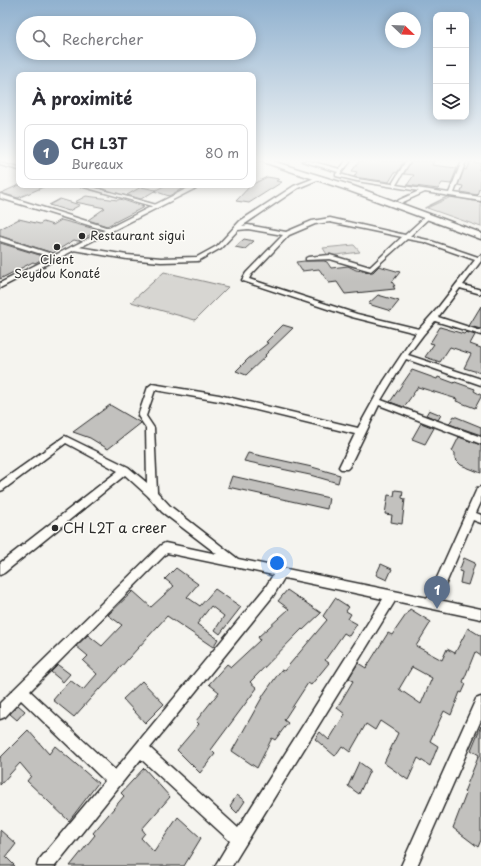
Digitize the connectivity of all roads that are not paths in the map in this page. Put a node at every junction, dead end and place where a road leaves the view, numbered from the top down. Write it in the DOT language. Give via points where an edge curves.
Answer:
graph roads {
  1 [pos="18,201"];
  2 [pos="140,201"];
  3 [pos="166,201"];
  4 [pos="275,201"];
  5 [pos="388,201"];
  6 [pos="402,201"];
  7 [pos="157,206"];
  8 [pos="428,216"];
  9 [pos="236,228"];
  10 [pos="481,229"];
  11 [pos="110,230"];
  12 [pos="287,234"];
  13 [pos="481,236"];
  14 [pos="405,237"];
  15 [pos="0,239"];
  16 [pos="73,248"];
  17 [pos="56,258"];
  18 [pos="480,258"];
  19 [pos="308,259"];
  20 [pos="0,286"];
  21 [pos="458,286"];
  22 [pos="481,292"];
  23 [pos="434,318"];
  24 [pos="420,332"];
  25 [pos="481,333"];
  26 [pos="404,356"];
  27 [pos="481,382"];
  28 [pos="376,401"];
  29 [pos="360,432"];
  30 [pos="481,441"];
  31 [pos="344,467"];
  32 [pos="125,470"];
  33 [pos="0,487"];
  34 [pos="481,491"];
  35 [pos="152,493"];
  36 [pos="476,517"];
  37 [pos="237,563"];
  38 [pos="0,570"];
  39 [pos="281,572"];
  40 [pos="392,596"];
  41 [pos="431,604"];
  42 [pos="481,614"];
  43 [pos="22,691"];
  44 [pos="481,704"];
  45 [pos="0,712"];
  46 [pos="141,749"];
  47 [pos="115,780"];
  48 [pos="240,840"];
  49 [pos="45,866"];
  50 [pos="223,866"];
  51 [pos="409,866"];
  1 -- 11 [label="street"];
  2 -- 7 [label="street"];
  3 -- 7 [label="street"];
  4 -- 9 [label="street"];
  5 -- 8 [label="highway"];
  6 -- 10 [label="highway"];
  7 -- 11 [label="street"];
  8 -- 13 [label="highway"];
  8 -- 14 [label="street"];
  9 -- 12 [label="street" via="248,227"];
  9 -- 16 [label="street" via="219,247 198,259 134,258"];
  11 -- 16 [label="street"];
  12 -- 14 [label="street" via="314,222 330,220"];
  12 -- 24 [label="street" via="248,274 246,280 334,310"];
  14 -- 18 [label="street"];
  14 -- 19 [label="street" via="371,269 330,257"];
  15 -- 17 [label="street"];
  16 -- 17 [label="street"];
  17 -- 20 [label="street"];
  18 -- 21 [label="street"];
  21 -- 22 [label="street"];
  21 -- 23 [label="street"];
  23 -- 24 [label="street"];
  23 -- 25 [label="street"];
  24 -- 26 [label="street"];
  26 -- 27 [label="street"];
  26 -- 28 [label="street"];
  28 -- 29 [label="street"];
  28 -- 30 [label="street"];
  29 -- 31 [label="street"];
  29 -- 35 [label="street" via="219,398 152,387 142,416 150,428"];
  32 -- 33 [label="street" via="65,440"];
  32 -- 35 [label="street"];
  32 -- 38 [label="street"];
  34 -- 36 [label="street"];
  35 -- 37 [label="street" via="166,509"];
  36 -- 41 [label="street"];
  37 -- 39 [label="street"];
  37 -- 43 [label="street" via="165,548"];
  39 -- 40 [label="street"];
  39 -- 46 [label="street" via="269,592"];
  40 -- 41 [label="street"];
  40 -- 48 [label="street"];
  41 -- 42 [label="street"];
  43 -- 45 [label="street"];
  43 -- 47 [label="street"];
  44 -- 51 [label="street"];
  46 -- 47 [label="street"];
  46 -- 48 [label="street"];
  47 -- 49 [label="street"];
  48 -- 50 [label="street"];
}
